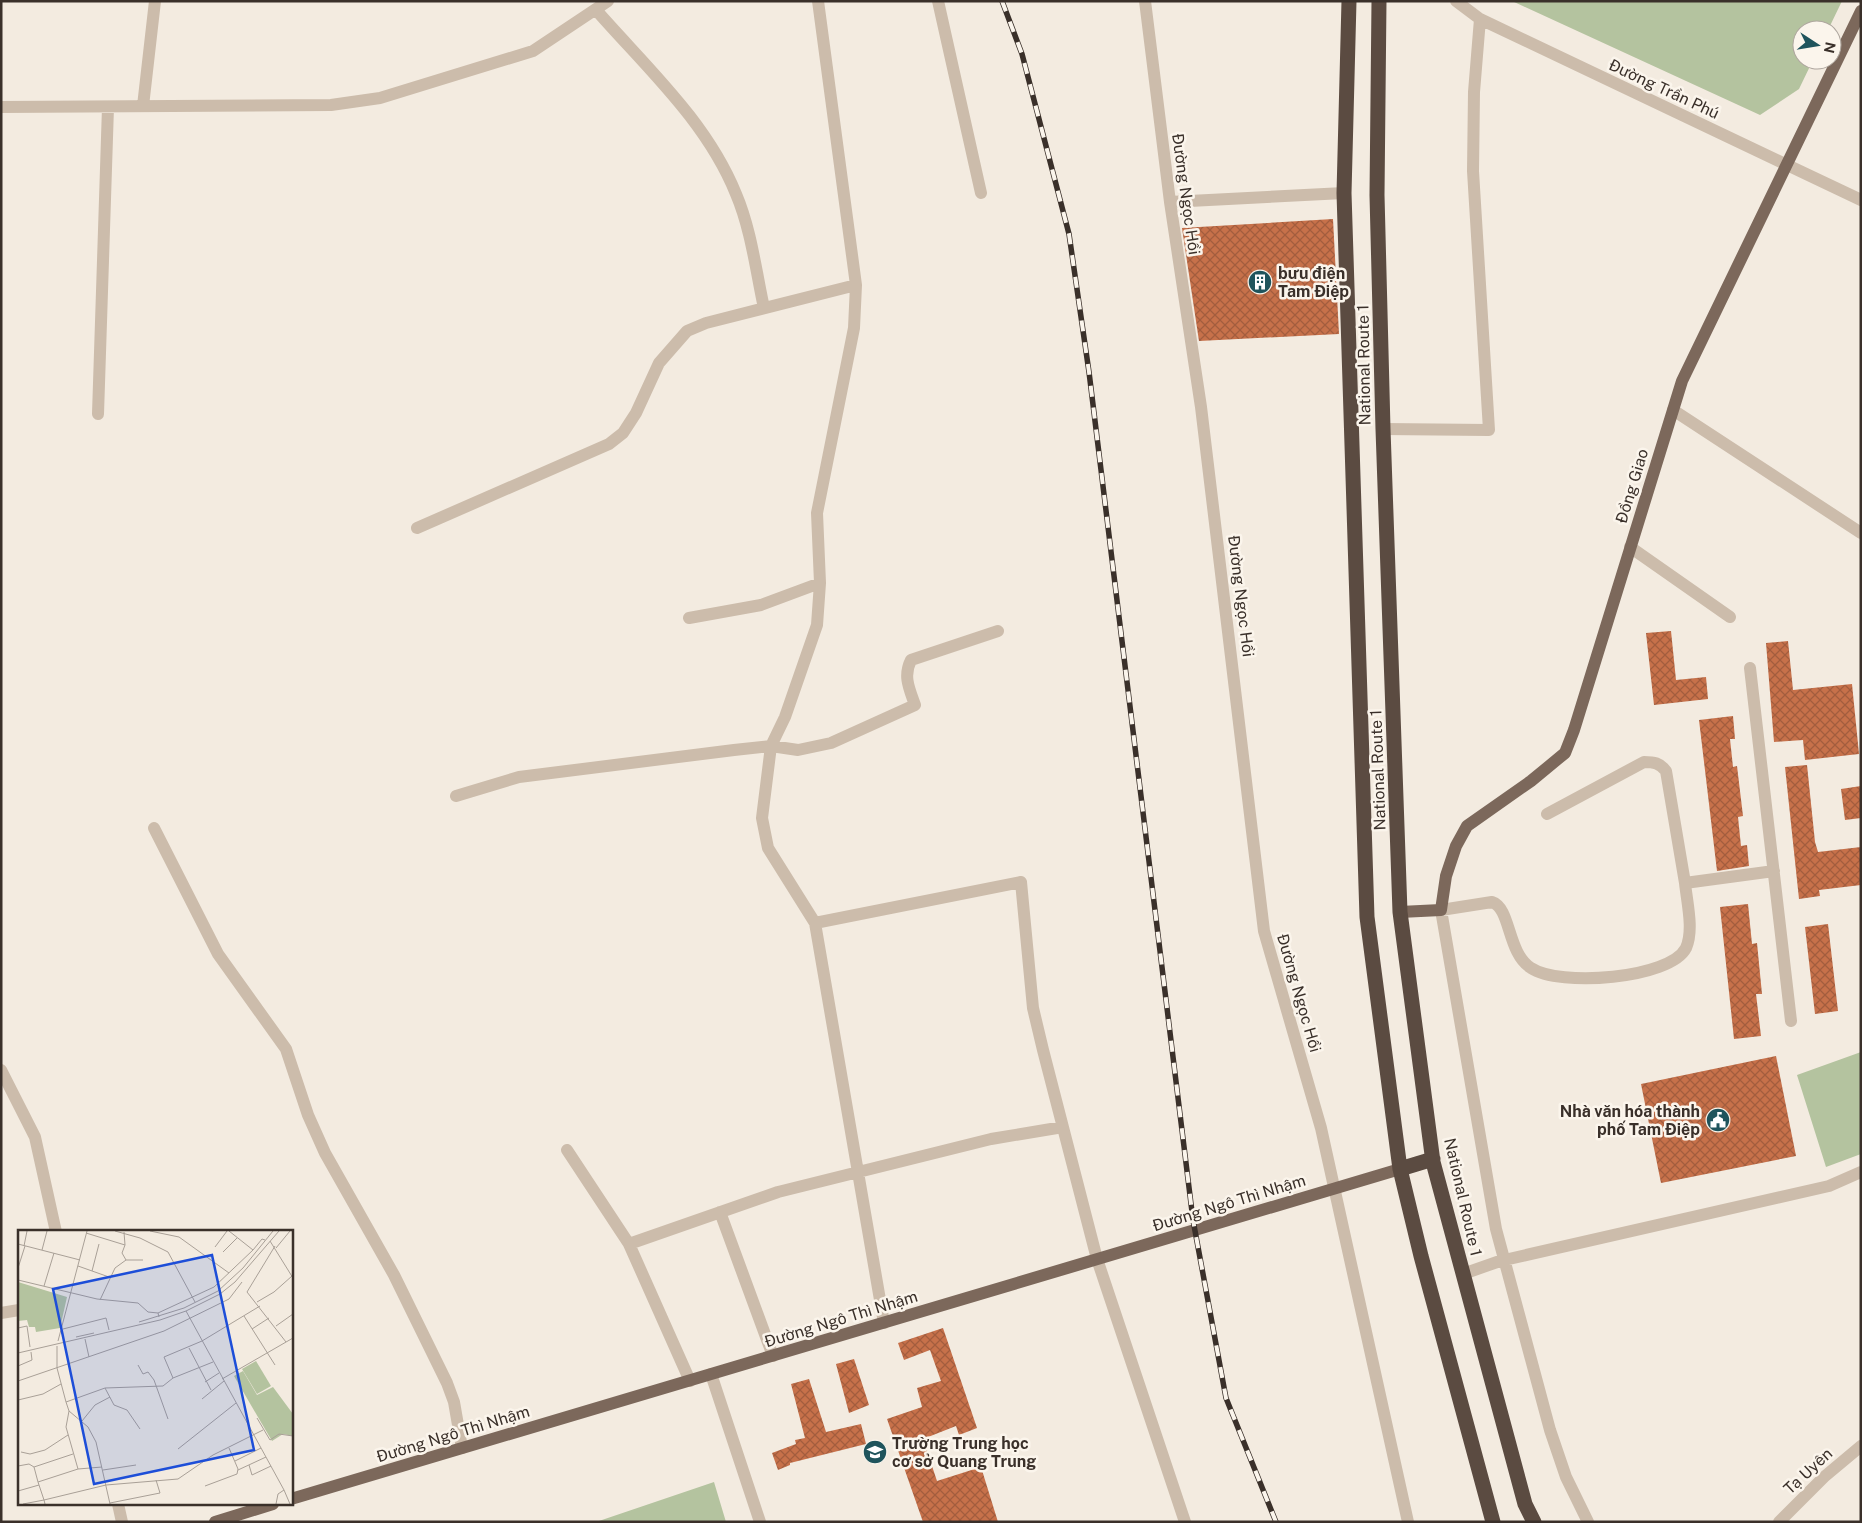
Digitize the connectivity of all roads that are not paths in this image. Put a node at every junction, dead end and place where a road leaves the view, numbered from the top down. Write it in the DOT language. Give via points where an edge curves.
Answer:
graph roads {
  1 [pos="156,1"];
  2 [pos="608,1"];
  3 [pos="818,1"];
  4 [pos="938,1"];
  5 [pos="1146,1"];
  6 [pos="1349,1"];
  7 [pos="1379,1"];
  8 [pos="1456,1"];
  9 [pos="597,11"];
  10 [pos="1861,11"];
  11 [pos="1480,19"];
  12 [pos="108,106"];
  13 [pos="142,106"];
  14 [pos="1,107"];
  15 [pos="1786,165"];
  16 [pos="981,192"];
  17 [pos="1344,193"];
  18 [pos="1861,200"];
  19 [pos="1170,202"];
  20 [pos="856,285"];
  21 [pos="764,308"];
  22 [pos="1674,410"];
  23 [pos="98,414"];
  24 [pos="1383,429"];
  25 [pos="417,528"];
  26 [pos="1861,533"];
  27 [pos="1630,547"];
  28 [pos="820,583"];
  29 [pos="1730,617"];
  30 [pos="689,618"];
  31 [pos="998,631"];
  32 [pos="1750,668"];
  33 [pos="771,746"];
  34 [pos="456,796"];
  35 [pos="1547,814"];
  36 [pos="154,828"];
  37 [pos="1774,871"];
  38 [pos="1685,884"];
  39 [pos="1441,910"];
  40 [pos="1400,912"];
  41 [pos="815,923"];
  42 [pos="1791,1021"];
  43 [pos="1,1070"];
  44 [pos="1063,1127"];
  45 [pos="567,1150"];
  46 [pos="1433,1158"];
  47 [pos="1400,1169"];
  48 [pos="858,1172"];
  49 [pos="1861,1172"];
  50 [pos="1333,1188"];
  51 [pos="720,1212"];
  52 [pos="56,1230"];
  53 [pos="629,1244"];
  54 [pos="1097,1260"];
  55 [pos="1505,1260"];
  56 [pos="1463,1274"];
  57 [pos="18,1310"];
  58 [pos="1,1313"];
  59 [pos="884,1323"];
  60 [pos="773,1356"];
  61 [pos="711,1374"];
  62 [pos="690,1381"];
  63 [pos="1861,1446"];
  64 [pos="462,1448"];
  65 [pos="292,1499"];
  66 [pos="118,1506"];
  67 [pos="266,1506"];
  68 [pos="122,1522"];
  69 [pos="214,1522"];
  70 [pos="760,1522"];
  71 [pos="1185,1522"];
  72 [pos="1408,1522"];
  73 [pos="1493,1522"];
  74 [pos="1534,1522"];
  75 [pos="1588,1522"];
  76 [pos="1779,1522"];
  1 -- 13 [label="street"];
  2 -- 9 [label="street"];
  3 -- 20 [label="street"];
  4 -- 16 [label="street"];
  5 -- 19 [label="street, Đường Ngọc Hồi"];
  6 -- 17 [label="highway, National Route 1"];
  7 -- 24 [label="highway, National Route 1" via="1378,195"];
  8 -- 11 [label="street, Đường Trần Phú"];
  9 -- 13 [label="street" via="533,51 380,98 331,105"];
  9 -- 21 [label="street" via="696,123 718,155 737,195"];
  10 -- 15 [label="main road, Đồng Giao"];
  11 -- 15 [label="street, Đường Trần Phú"];
  11 -- 24 [label="street" via="1474,92 1473,171 1489,430"];
  12 -- 13 [label="street"];
  12 -- 14 [label="street"];
  12 -- 23 [label="street"];
  15 -- 18 [label="street, Đường Trần Phú"];
  15 -- 22 [label="main road, Đồng Giao" via="1682,381"];
  17 -- 19 [label="street"];
  17 -- 47 [label="highway, National Route 1" via="1367,917"];
  19 -- 50 [label="street, Đường Ngọc Hồi" via="1202,417 1264,932 1321,1128"];
  20 -- 21 [label="street"];
  20 -- 28 [label="street" via="854,328 817,512"];
  21 -- 25 [label="street" via="687,331 659,363 623,433 609,444"];
  22 -- 26 [label="street"];
  22 -- 27 [label="main road, Đồng Giao"];
  24 -- 40 [label="highway, National Route 1"];
  27 -- 29 [label="street"];
  27 -- 39 [label="main road, Đồng Giao" via="1565,753 1467,826 1446,876"];
  28 -- 30 [label="street" via="761,605"];
  28 -- 33 [label="street" via="817,625 785,717"];
  31 -- 33 [label="street" via="911,660 906,678 915,705 831,743 798,750"];
  32 -- 37 [label="street"];
  33 -- 34 [label="street" via="519,777"];
  33 -- 41 [label="street" via="762,818 768,848"];
  35 -- 38 [label="street" via="1644,762 1662,765 1666,771"];
  36 -- 64 [label="street" via="218,954 286,1049 308,1115 325,1153 394,1275 447,1383 454,1402"];
  37 -- 38 [label="street"];
  37 -- 42 [label="street"];
  38 -- 39 [label="street" via="1690,937 1677,959 1665,967 1581,980 1532,969 1520,958 1510,939 1498,904 1492,902"];
  39 -- 40 [label="main road"];
  39 -- 55 [label="street" via="1496,1229"];
  40 -- 46 [label="highway, National Route 1"];
  41 -- 44 [label="street" via="1021,882 1033,1008"];
  41 -- 48 [label="street"];
  43 -- 52 [label="street" via="35,1138"];
  44 -- 48 [label="street" via="991,1139"];
  44 -- 54 [label="street"];
  45 -- 53 [label="street"];
  46 -- 47 [label="highway"];
  46 -- 56 [label="highway, National Route 1"];
  47 -- 50 [label="main road, Đường Ngô Thì Nhậm"];
  47 -- 73 [label="highway, National Route 1"];
  48 -- 51 [label="street" via="778,1192"];
  48 -- 59 [label="street"];
  49 -- 55 [label="street" via="1829,1186"];
  50 -- 54 [label="main road, Đường Ngô Thì Nhậm"];
  50 -- 72 [label="street, Đường Ngọc Hồi"];
  51 -- 53 [label="street"];
  51 -- 60 [label="street"];
  53 -- 62 [label="street"];
  54 -- 59 [label="main road, Đường Ngô Thì Nhậm"];
  54 -- 71 [label="street"];
  55 -- 56 [label="street"];
  55 -- 75 [label="street" via="1550,1430 1566,1477"];
  56 -- 74 [label="highway, National Route 1" via="1524,1504"];
  57 -- 58 [label="street"];
  59 -- 60 [label="main road, Đường Ngô Thì Nhậm"];
  60 -- 61 [label="main road, Đường Ngô Thì Nhậm"];
  61 -- 62 [label="main road, Đường Ngô Thì Nhậm"];
  61 -- 70 [label="street"];
  62 -- 64 [label="main road, Đường Ngô Thì Nhậm"];
  63 -- 76 [label="street, Tạ Uyên" via="1824,1476"];
  64 -- 65 [label="main road, Đường Ngô Thì Nhậm"];
  66 -- 68 [label="street"];
  67 -- 69 [label="main road"];
}
